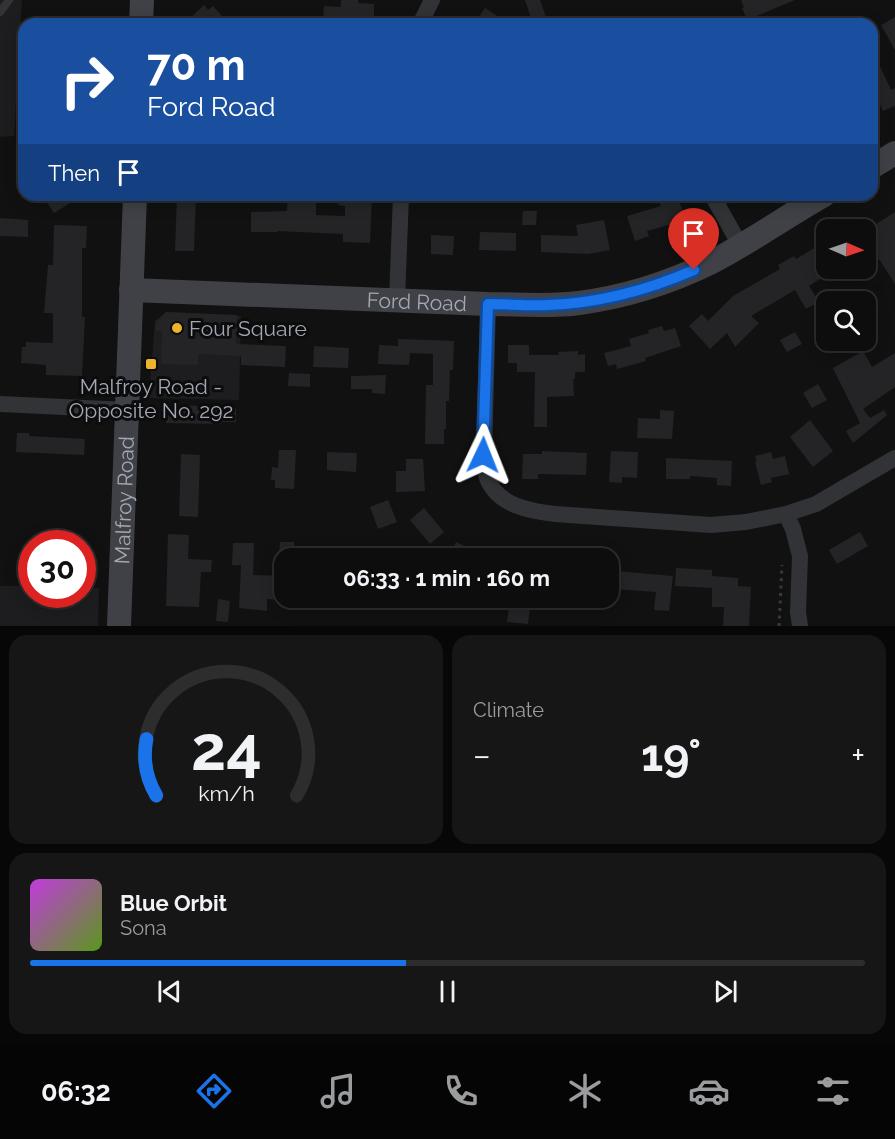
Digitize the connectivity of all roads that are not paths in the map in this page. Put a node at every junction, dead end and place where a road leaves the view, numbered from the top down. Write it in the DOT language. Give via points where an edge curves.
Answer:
graph roads {
  1 [pos="9,0"];
  2 [pos="142,0"];
  3 [pos="432,0"];
  4 [pos="0,12"];
  5 [pos="141,18"];
  6 [pos="423,18"];
  7 [pos="895,153"];
  8 [pos="878,163"];
  9 [pos="135,201"];
  10 [pos="401,201"];
  11 [pos="715,201"];
  12 [pos="814,201"];
  13 [pos="740,245"];
  14 [pos="131,290"];
  15 [pos="397,300"];
  16 [pos="488,304"];
  17 [pos="0,404"];
  18 [pos="127,411"];
  19 [pos="895,458"];
  20 [pos="786,514"];
  21 [pos="118,626"];
  22 [pos="800,626"];
  1 -- 4 [label="lane"];
  2 -- 5 [label="street"];
  3 -- 6 [label="street"];
  7 -- 8 [label="street"];
  9 -- 14 [label="street, Malfroy Road"];
  10 -- 15 [label="street"];
  11 -- 13 [label="street"];
  12 -- 13 [label="street, Ford Road"];
  13 -- 16 [label="street, Ford Road" via="680,276 616,296 547,305"];
  14 -- 15 [label="street, Ford Road"];
  14 -- 18 [label="street, Malfroy Road"];
  15 -- 16 [label="street, Ford Road"];
  16 -- 20 [label="street" via="483,455 488,479 497,494 529,511 711,525"];
  17 -- 18 [label="street"];
  18 -- 21 [label="street, Malfroy Road"];
  19 -- 20 [label="street" via="816,504"];
  20 -- 22 [label="street" via="800,556"];
}
